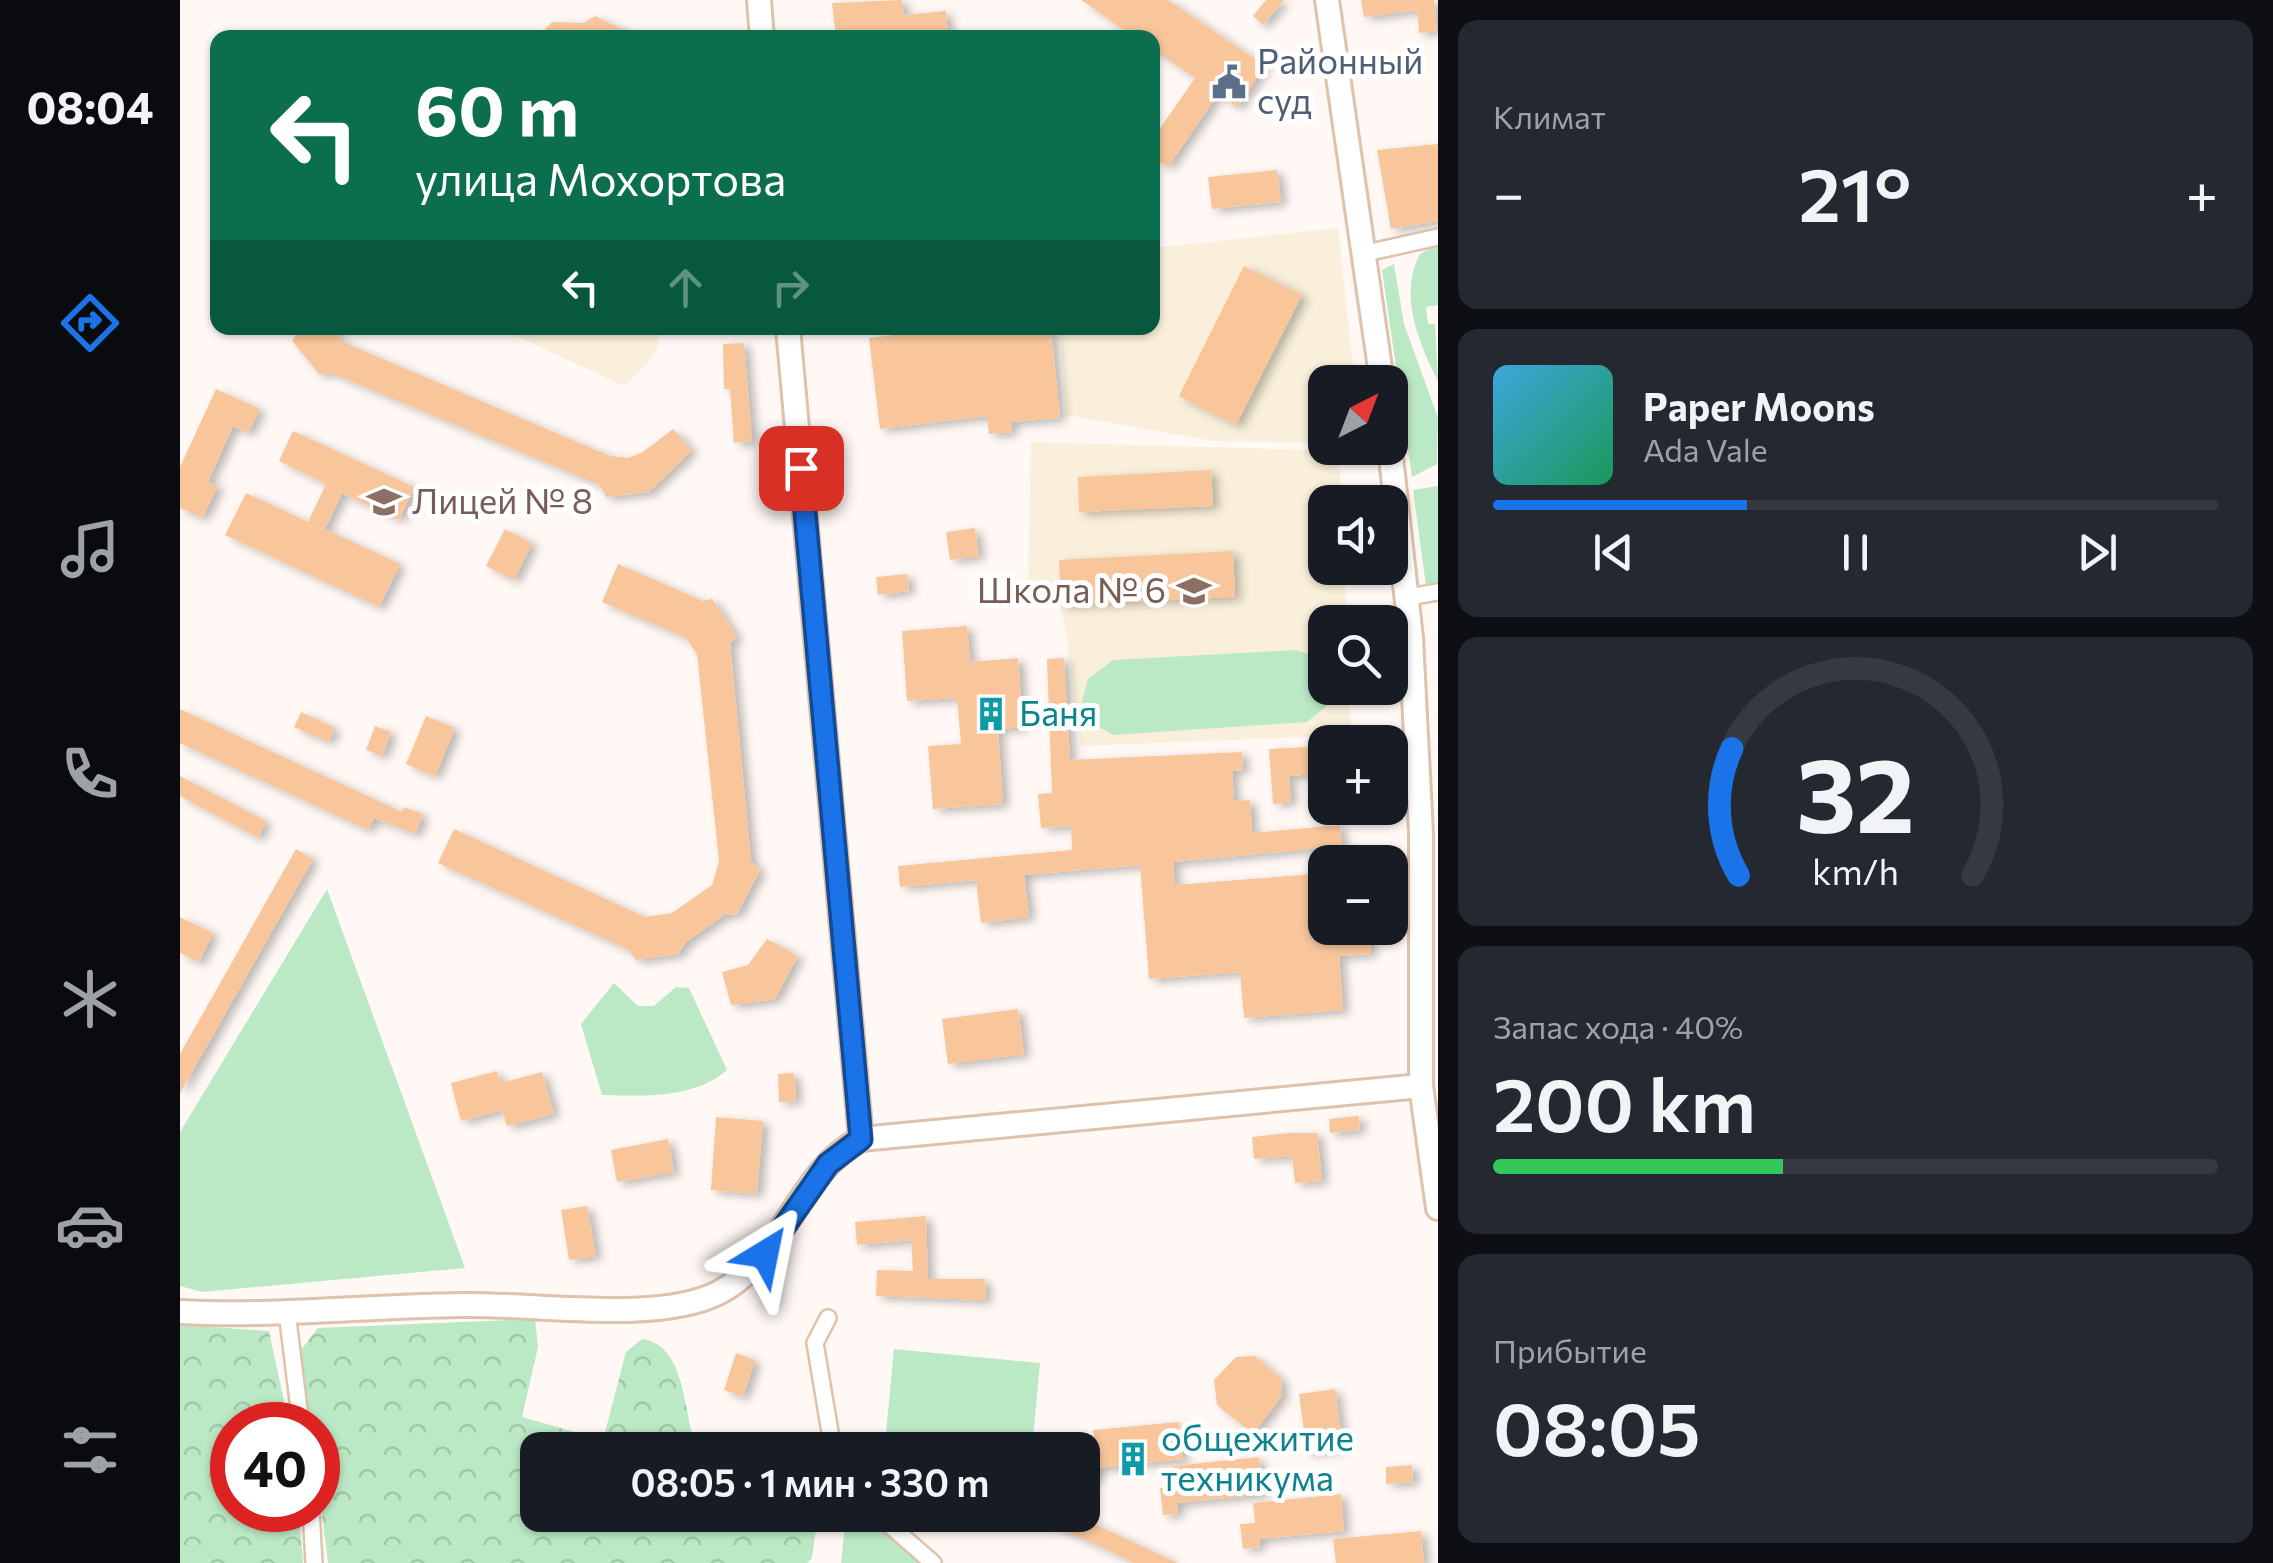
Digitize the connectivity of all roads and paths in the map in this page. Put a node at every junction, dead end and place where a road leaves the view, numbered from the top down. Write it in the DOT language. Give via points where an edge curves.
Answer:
graph roads {
  1 [pos="759,0"];
  2 [pos="1327,0"];
  3 [pos="761,30"];
  4 [pos="1438,237"];
  5 [pos="1366,253"];
  6 [pos="789,335"];
  7 [pos="1380,365"];
  8 [pos="1392,465"];
  9 [pos="1438,592"];
  10 [pos="1408,597"];
  11 [pos="1421,1086"];
  12 [pos="861,1139"];
  13 [pos="1438,1208"];
  14 [pos="180,1312"];
  15 [pos="287,1312"];
  16 [pos="828,1318"];
  17 [pos="298,1402"];
  18 [pos="830,1432"];
  19 [pos="312,1532"];
  20 [pos="897,1532"];
  21 [pos="314,1563"];
  22 [pos="933,1563"];
  1 -- 3 [label="street"];
  2 -- 5 [label="street"];
  4 -- 5 [label="street"];
  5 -- 7 [label="street"];
  6 -- 12 [label="street"];
  8 -- 10 [label="street"];
  9 -- 10 [label="street"];
  10 -- 11 [label="street" via="1421,833"];
  11 -- 12 [label="street"];
  11 -- 13 [label="street"];
  12 -- 15 [label="street" via="828,1164 744,1276 694,1302 657,1308 463,1304"];
  14 -- 15 [label="street"];
  15 -- 17 [label="street"];
  16 -- 18 [label="street" via="816,1344"];
  19 -- 21 [label="street"];
  20 -- 22 [label="street"];
}
